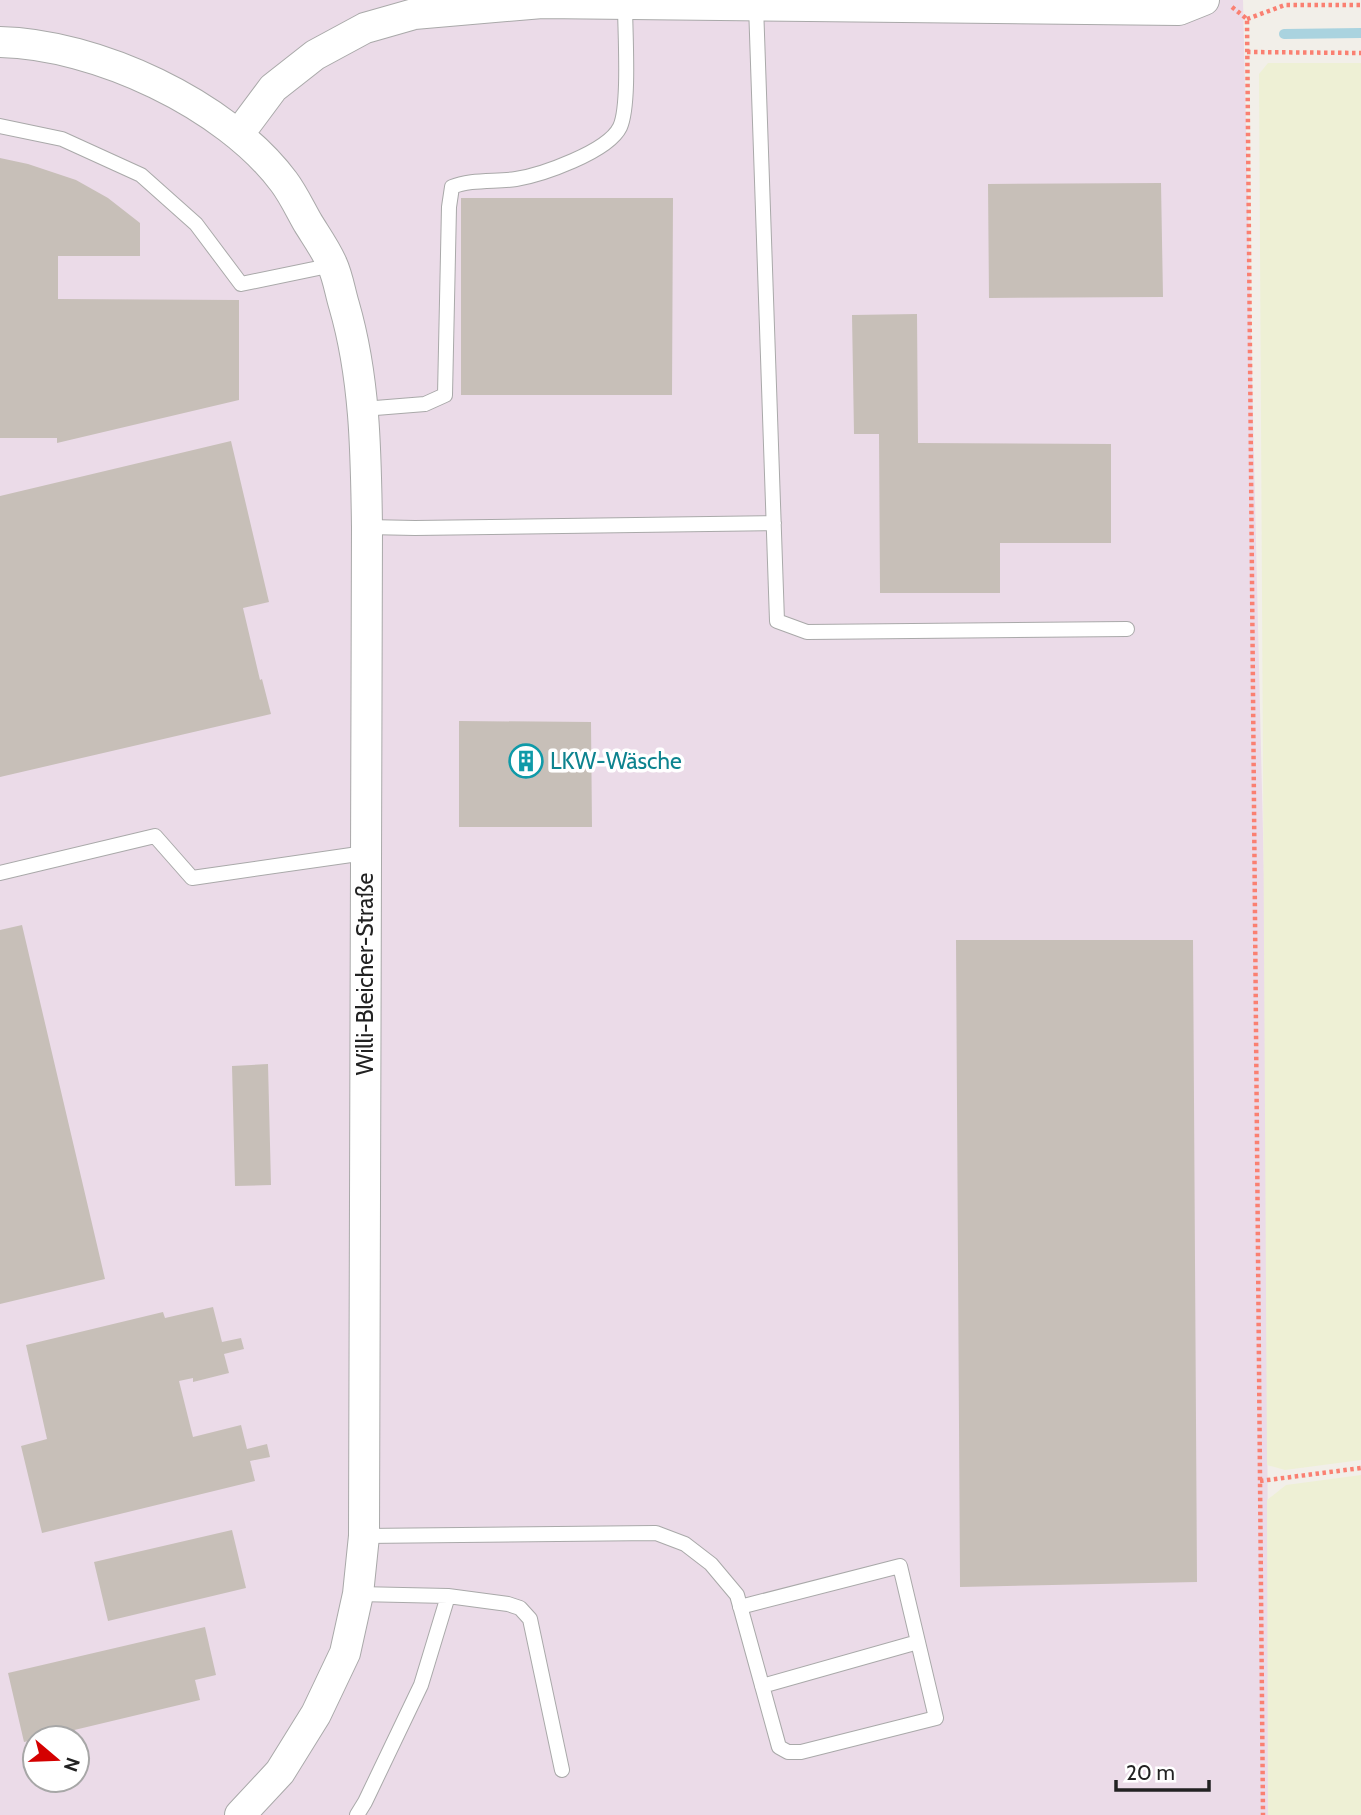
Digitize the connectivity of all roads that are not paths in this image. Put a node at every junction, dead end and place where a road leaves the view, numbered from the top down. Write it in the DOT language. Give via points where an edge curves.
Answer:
graph roads {
  1 [pos="1204,0"];
  2 [pos="542,2"];
  3 [pos="625,4"];
  4 [pos="975,4"];
  5 [pos="756,5"];
  6 [pos="0,42"];
  7 [pos="0,126"];
  8 [pos="238,135"];
  9 [pos="333,265"];
  10 [pos="363,409"];
  11 [pos="774,523"];
  12 [pos="367,527"];
  13 [pos="1127,629"];
  14 [pos="365,853"];
  15 [pos="0,873"];
  16 [pos="364,1536"];
  17 [pos="358,1594"];
  18 [pos="448,1596"];
  19 [pos="740,1606"];
  20 [pos="918,1642"];
  21 [pos="762,1686"];
  22 [pos="562,1770"];
  23 [pos="240,1815"];
  24 [pos="357,1815"];
  1 -- 4 [label="street" via="1179,9"];
  2 -- 3 [label="street"];
  2 -- 8 [label="street" via="414,14 365,28 315,55 273,88"];
  3 -- 5 [label="street"];
  3 -- 10 [label="lane" via="625,113 619,130 559,167 452,187 445,396 425,404"];
  4 -- 5 [label="street"];
  5 -- 11 [label="lane"];
  6 -- 8 [label="street, Willi-Bleicher-Straße" via="90,56 191,102"];
  7 -- 9 [label="lane" via="62,139 141,174 196,224 241,284"];
  8 -- 9 [label="street, Willi-Bleicher-Straße" via="283,181"];
  9 -- 10 [label="street, Willi-Bleicher-Straße" via="354,339"];
  10 -- 12 [label="street, Willi-Bleicher-Straße"];
  11 -- 12 [label="lane"];
  11 -- 13 [label="lane" via="777,621 807,632"];
  12 -- 14 [label="street, Willi-Bleicher-Straße"];
  14 -- 15 [label="lane" via="192,878 155,836"];
  14 -- 16 [label="street, Willi-Bleicher-Straße"];
  16 -- 17 [label="street, Willi-Bleicher-Straße"];
  16 -- 19 [label="lane" via="656,1534 685,1544 711,1564 737,1595"];
  17 -- 18 [label="lane"];
  17 -- 23 [label="street, Willi-Bleicher-Straße" via="345,1653 316,1714 280,1772"];
  18 -- 22 [label="lane" via="508,1604 530,1619"];
  18 -- 24 [label="lane" via="421,1685"];
  19 -- 20 [label="lane" via="900,1566"];
  19 -- 21 [label="lane"];
  20 -- 21 [label="lane"];
  20 -- 21 [label="lane" via="936,1718 788,1752 775,1738"];
}
